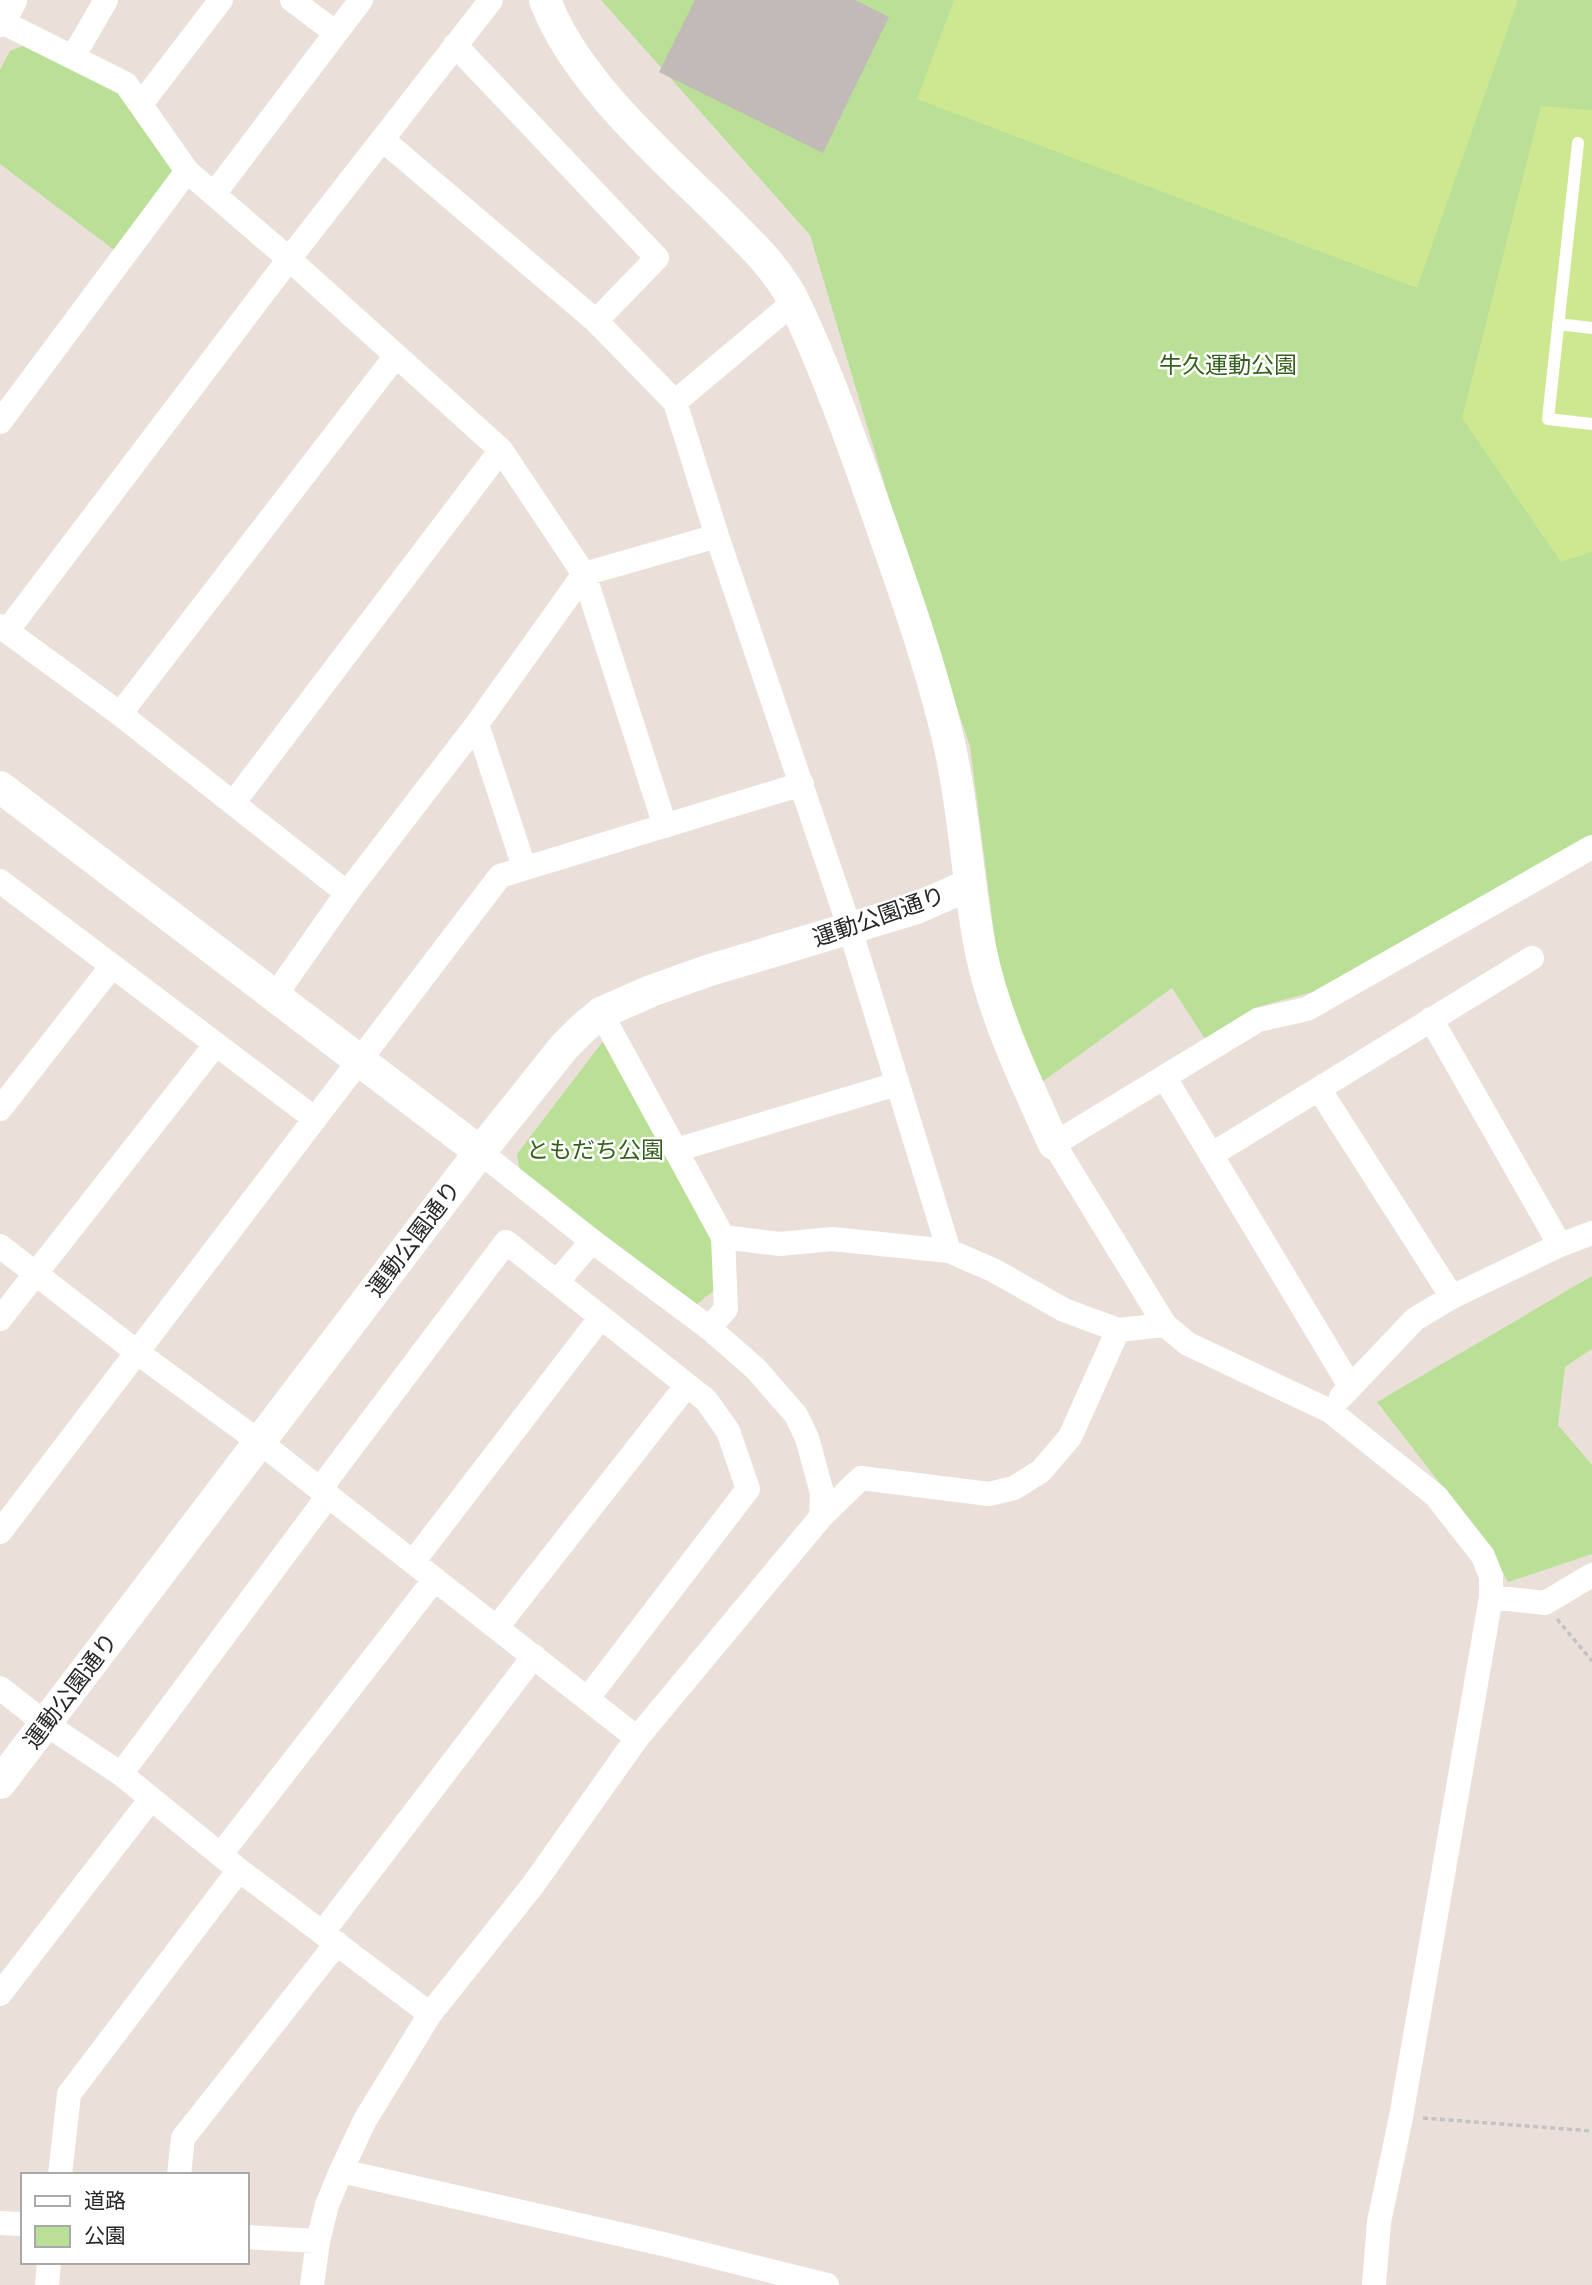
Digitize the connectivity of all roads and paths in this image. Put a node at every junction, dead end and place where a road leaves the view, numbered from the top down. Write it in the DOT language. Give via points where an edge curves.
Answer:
graph roads {
  1 [pos="11,0"];
  2 [pos="106,0"];
  3 [pos="220,0"];
  4 [pos="292,0"];
  5 [pos="361,0"];
  6 [pos="491,0"];
  7 [pos="545,0"];
  8 [pos="0,21"];
  9 [pos="336,33"];
  10 [pos="455,45"];
  11 [pos="74,57"];
  12 [pos="141,104"];
  13 [pos="383,140"];
  14 [pos="1578,143"];
  15 [pos="187,171"];
  16 [pos="214,194"];
  17 [pos="289,258"];
  18 [pos="794,302"];
  19 [pos="596,321"];
  20 [pos="1558,324"];
  21 [pos="1592,328"];
  22 [pos="395,357"];
  23 [pos="675,402"];
  24 [pos="0,422"];
  25 [pos="1592,424"];
  26 [pos="501,450"];
  27 [pos="717,536"];
  28 [pos="584,575"];
  29 [pos="3,629"];
  30 [pos="120,714"];
  31 [pos="477,724"];
  32 [pos="802,784"];
  33 [pos="0,787"];
  34 [pos="234,802"];
  35 [pos="665,826"];
  36 [pos="1592,847"];
  37 [pos="524,867"];
  38 [pos="969,885"];
  39 [pos="3,890"];
  40 [pos="347,893"];
  41 [pos="850,929"];
  42 [pos="1532,958"];
  43 [pos="112,966"];
  44 [pos="274,997"];
  45 [pos="601,1013"];
  46 [pos="1431,1019"];
  47 [pos="216,1044"];
  48 [pos="360,1062"];
  49 [pos="1165,1079"];
  50 [pos="897,1084"];
  51 [pos="1318,1089"];
  52 [pos="0,1109"];
  53 [pos="315,1119"];
  54 [pos="1054,1144"];
  55 [pos="676,1150"];
  56 [pos="480,1152"];
  57 [pos="1210,1155"];
  58 [pos="1592,1233"];
  59 [pos="723,1237"];
  60 [pos="592,1241"];
  61 [pos="1560,1245"];
  62 [pos="0,1247"];
  63 [pos="949,1251"];
  64 [pos="35,1273"];
  65 [pos="557,1282"];
  66 [pos="1452,1297"];
  67 [pos="601,1317"];
  68 [pos="0,1319"];
  69 [pos="1165,1325"];
  70 [pos="709,1328"];
  71 [pos="1118,1329"];
  72 [pos="138,1353"];
  73 [pos="687,1385"];
  74 [pos="1350,1386"];
  75 [pos="1330,1411"];
  76 [pos="261,1443"];
  77 [pos="324,1492"];
  78 [pos="821,1517"];
  79 [pos="0,1532"];
  80 [pos="413,1562"];
  81 [pos="1592,1575"];
  82 [pos="435,1579"];
  83 [pos="1491,1597"];
  84 [pos="1545,1603"];
  85 [pos="497,1627"];
  86 [pos="534,1656"];
  87 [pos="1592,1661"];
  88 [pos="0,1688"];
  89 [pos="588,1698"];
  90 [pos="46,1724"];
  91 [pos="638,1738"];
  92 [pos="121,1774"];
  93 [pos="0,1783"];
  94 [pos="150,1800"];
  95 [pos="230,1862"];
  96 [pos="330,1937"];
  97 [pos="0,1994"];
  98 [pos="430,2014"];
  99 [pos="1401,2117"];
  100 [pos="1592,2131"];
  101 [pos="341,2171"];
  102 [pos="60,2173"];
  103 [pos="179,2173"];
  104 [pos="0,2223"];
  105 [pos="21,2224"];
  106 [pos="248,2236"];
  107 [pos="318,2241"];
  108 [pos="49,2264"];
  109 [pos="47,2285"];
  110 [pos="312,2285"];
  111 [pos="827,2285"];
  112 [pos="1374,2285"];
  1 -- 8 [label="street"];
  2 -- 11 [label="street"];
  3 -- 12 [label="street"];
  4 -- 9 [label="street"];
  5 -- 9 [label="street"];
  6 -- 10 [label="street"];
  7 -- 18 [label="street" via="568,44 621,115 747,240"];
  8 -- 11 [label="street"];
  9 -- 16 [label="street"];
  10 -- 13 [label="street"];
  10 -- 19 [label="street" via="657,258"];
  11 -- 12 [label="street" via="126,84"];
  12 -- 15 [label="street"];
  13 -- 17 [label="street"];
  13 -- 19 [label="street"];
  14 -- 20 [label="lane"];
  15 -- 16 [label="street"];
  15 -- 24 [label="street"];
  16 -- 17 [label="street"];
  17 -- 22 [label="street"];
  17 -- 29 [label="street"];
  18 -- 23 [label="street"];
  18 -- 38 [label="street" via="831,386 936,694 957,778"];
  19 -- 23 [label="street"];
  20 -- 21 [label="lane"];
  20 -- 25 [label="lane" via="1548,419"];
  22 -- 26 [label="street"];
  22 -- 30 [label="street"];
  23 -- 27 [label="street"];
  26 -- 28 [label="street"];
  26 -- 34 [label="street"];
  27 -- 28 [label="street"];
  27 -- 32 [label="street"];
  28 -- 31 [label="street"];
  28 -- 35 [label="street"];
  29 -- 30 [label="street"];
  30 -- 34 [label="street"];
  31 -- 37 [label="street"];
  31 -- 40 [label="street"];
  32 -- 35 [label="street"];
  32 -- 41 [label="street"];
  33 -- 44 [label="street"];
  34 -- 40 [label="street"];
  35 -- 37 [label="street"];
  36 -- 49 [label="street" via="1307,1009 1258,1020"];
  37 -- 48 [label="street" via="500,876"];
  38 -- 41 [label="street, 運動公園通り"];
  38 -- 54 [label="street" via="1000,1018"];
  39 -- 43 [label="street"];
  40 -- 44 [label="street"];
  41 -- 45 [label="street, 運動公園通り" via="707,971"];
  41 -- 50 [label="street"];
  42 -- 46 [label="street"];
  43 -- 47 [label="street"];
  43 -- 52 [label="street"];
  44 -- 48 [label="street"];
  45 -- 55 [label="street"];
  45 -- 56 [label="street, 運動公園通り" via="564,1047"];
  46 -- 51 [label="street"];
  46 -- 61 [label="street"];
  47 -- 53 [label="street"];
  47 -- 64 [label="street"];
  48 -- 53 [label="street"];
  48 -- 56 [label="street"];
  49 -- 54 [label="street"];
  49 -- 57 [label="street"];
  50 -- 55 [label="street"];
  50 -- 63 [label="street"];
  51 -- 57 [label="street"];
  51 -- 66 [label="street"];
  53 -- 72 [label="street"];
  54 -- 69 [label="street"];
  55 -- 59 [label="street"];
  56 -- 60 [label="street"];
  56 -- 76 [label="street, 運動公園通り"];
  57 -- 74 [label="street"];
  58 -- 61 [label="street"];
  59 -- 63 [label="street" via="780,1244 832,1239"];
  59 -- 70 [label="street" via="726,1309"];
  60 -- 65 [label="street"];
  60 -- 70 [label="street"];
  61 -- 66 [label="street"];
  62 -- 64 [label="street"];
  63 -- 71 [label="street" via="1064,1310"];
  64 -- 68 [label="street"];
  64 -- 72 [label="street"];
  65 -- 67 [label="street"];
  65 -- 77 [label="street" via="506,1242"];
  66 -- 74 [label="street" via="1415,1319"];
  67 -- 73 [label="street"];
  67 -- 80 [label="street"];
  69 -- 71 [label="street"];
  69 -- 75 [label="street" via="1188,1345"];
  70 -- 78 [label="street" via="756,1369 796,1415 816,1467"];
  71 -- 78 [label="street" via="1070,1437 1041,1471 1023,1483 989,1494 861,1478"];
  72 -- 76 [label="street"];
  72 -- 79 [label="street"];
  73 -- 85 [label="street"];
  73 -- 89 [label="street" via="706,1400 728,1431 748,1489"];
  74 -- 75 [label="street"];
  75 -- 83 [label="street" via="1436,1496 1483,1556 1491,1576"];
  76 -- 77 [label="street"];
  76 -- 90 [label="street, 運動公園通り"];
  77 -- 80 [label="street"];
  77 -- 92 [label="street"];
  78 -- 91 [label="street"];
  80 -- 82 [label="street"];
  81 -- 84 [label="street"];
  82 -- 85 [label="street"];
  82 -- 95 [label="street"];
  83 -- 84 [label="street"];
  83 -- 99 [label="street"];
  84 -- 87 [label="path"];
  85 -- 86 [label="street"];
  86 -- 89 [label="street"];
  86 -- 96 [label="street"];
  88 -- 90 [label="street"];
  89 -- 91 [label="street"];
  90 -- 92 [label="street"];
  90 -- 93 [label="street, 運動公園通り"];
  91 -- 98 [label="street" via="533,1885"];
  92 -- 94 [label="street"];
  94 -- 95 [label="street"];
  94 -- 97 [label="street"];
  95 -- 96 [label="street"];
  95 -- 102 [label="street" via="69,2094"];
  96 -- 98 [label="street"];
  96 -- 103 [label="street" via="183,2138"];
  98 -- 101 [label="street" via="365,2120"];
  99 -- 100 [label="path"];
  99 -- 112 [label="street" via="1380,2222"];
  101 -- 107 [label="street"];
  101 -- 111 [label="street"];
  104 -- 105 [label="street"];
  106 -- 107 [label="street"];
  107 -- 110 [label="street"];
  108 -- 109 [label="street"];
}
